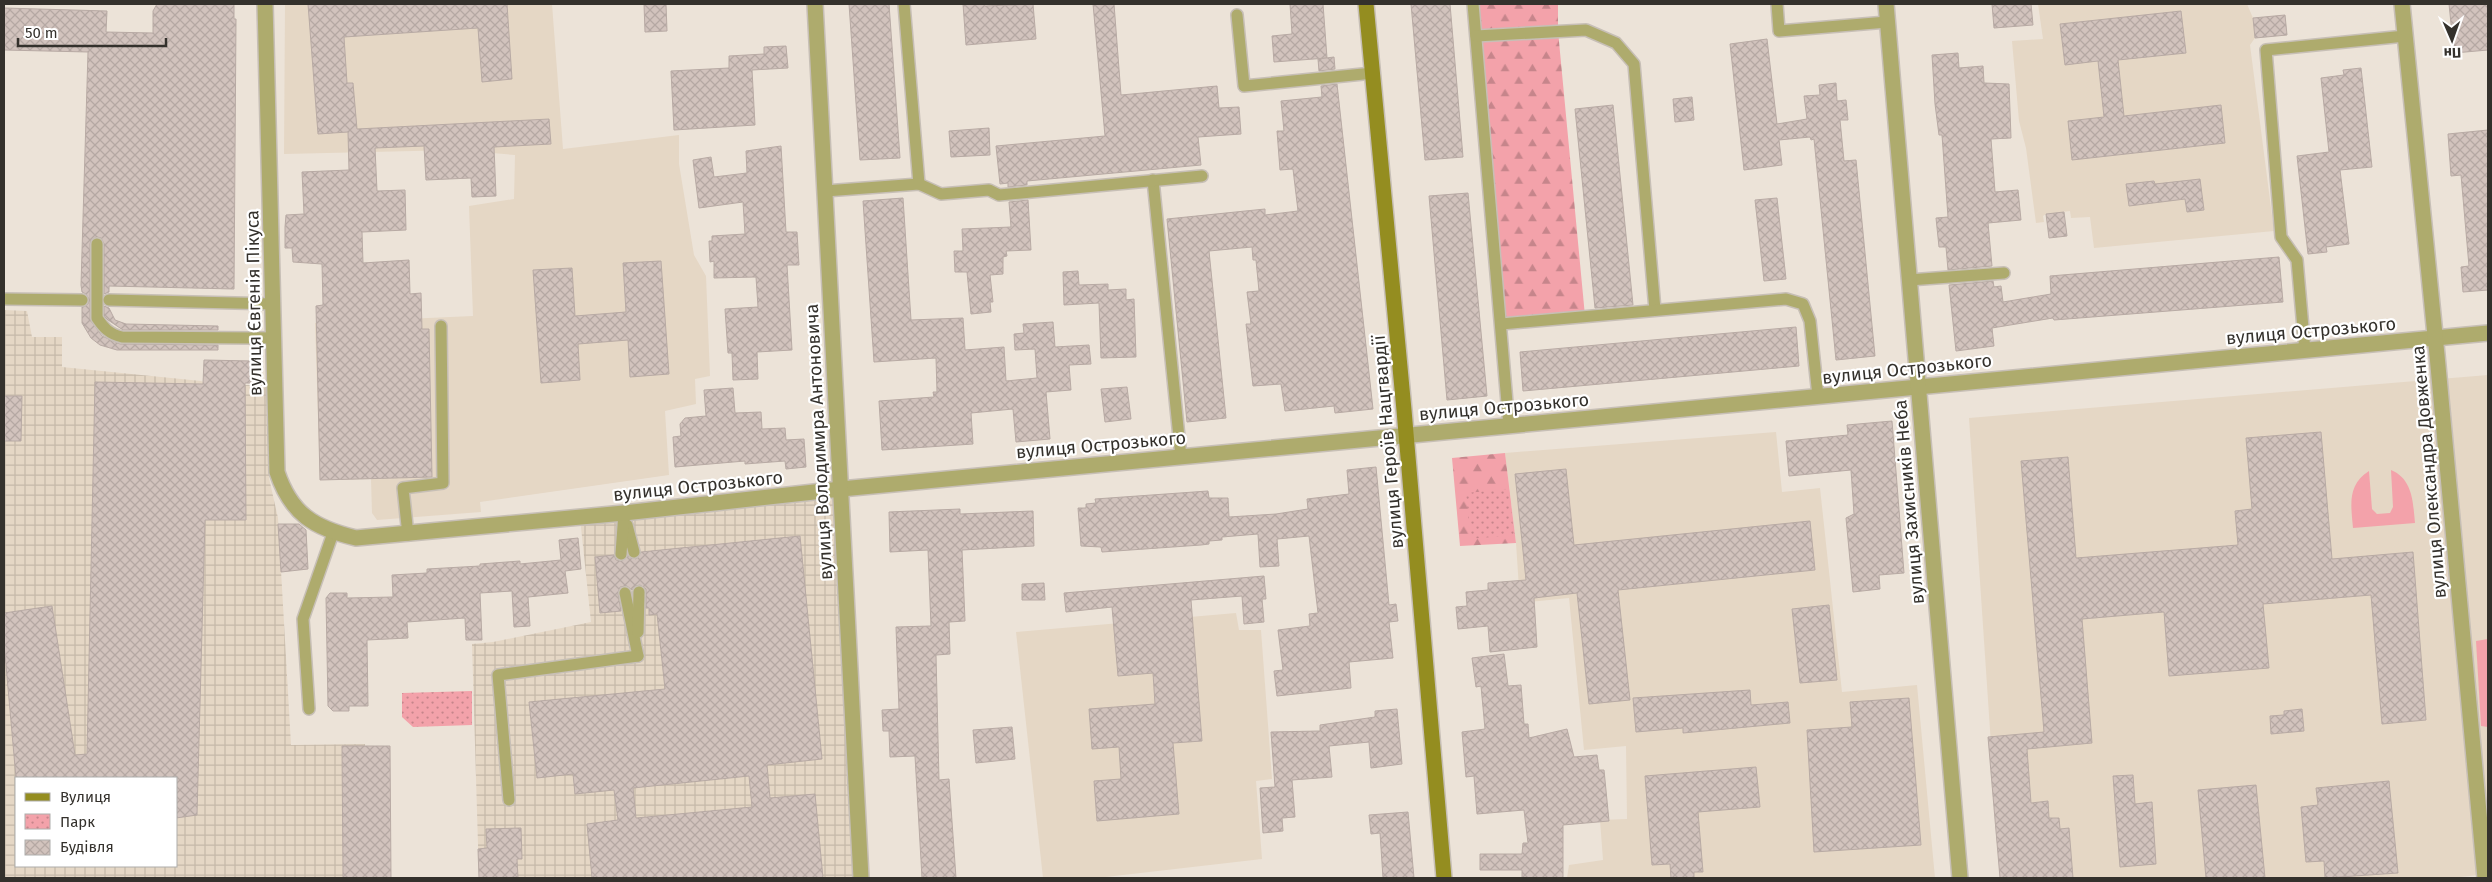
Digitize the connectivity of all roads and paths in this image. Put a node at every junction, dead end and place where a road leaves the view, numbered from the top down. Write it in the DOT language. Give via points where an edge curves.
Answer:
graph roads {
  1 [pos="266,4"];
  2 [pos="815,4"];
  3 [pos="904,4"];
  4 [pos="1366,4"];
  5 [pos="1473,4"];
  6 [pos="1777,4"];
  7 [pos="1886,4"];
  8 [pos="2402,4"];
  9 [pos="1237,16"];
  10 [pos="1887,22"];
  11 [pos="1476,36"];
  12 [pos="2405,36"];
  13 [pos="1373,72"];
  14 [pos="1202,176"];
  15 [pos="1153,180"];
  16 [pos="919,184"];
  17 [pos="825,191"];
  18 [pos="98,244"];
  19 [pos="2004,273"];
  20 [pos="1909,280"];
  21 [pos="4,299"];
  22 [pos="82,300"];
  23 [pos="109,300"];
  24 [pos="272,304"];
  25 [pos="1655,310"];
  26 [pos="1501,324"];
  27 [pos="441,326"];
  28 [pos="2488,333"];
  29 [pos="273,338"];
  30 [pos="2436,338"];
  31 [pos="2305,351"];
  32 [pos="1918,386"];
  33 [pos="1818,396"];
  34 [pos="1509,426"];
  35 [pos="1406,435"];
  36 [pos="1181,457"];
  37 [pos="841,489"];
  38 [pos="624,513"];
  39 [pos="333,533"];
  40 [pos="408,535"];
  41 [pos="375,538"];
  42 [pos="634,552"];
  43 [pos="622,554"];
  44 [pos="638,592"];
  45 [pos="625,594"];
  46 [pos="638,656"];
  47 [pos="309,709"];
  48 [pos="509,800"];
  49 [pos="861,878"];
  50 [pos="1444,878"];
  51 [pos="1960,878"];
  52 [pos="2485,878"];
  1 -- 24 [label="street, вулиця Євгенія Пікуса"];
  2 -- 17 [label="street, вулиця Володимира Антоновича"];
  3 -- 16 [label="lane"];
  4 -- 13 [label="street, вулиця Героїв Нацгвардії"];
  5 -- 11 [label="lane"];
  6 -- 10 [label="lane" via="1780,31"];
  7 -- 10 [label="street, вулиця Захисників Неба"];
  8 -- 12 [label="street, вулиця Олександра Довженка"];
  9 -- 13 [label="lane" via="1244,86"];
  10 -- 20 [label="street, вулиця Захисників Неба"];
  11 -- 25 [label="lane" via="1586,30 1616,43 1634,64"];
  11 -- 26 [label="lane"];
  12 -- 30 [label="street, вулиця Олександра Довженка"];
  12 -- 31 [label="lane" via="2266,50 2281,237 2297,260"];
  13 -- 35 [label="street, вулиця Героїв Нацгвардії"];
  14 -- 15 [label="lane"];
  15 -- 16 [label="lane" via="999,195 989,190 941,194"];
  15 -- 36 [label="lane"];
  16 -- 17 [label="lane"];
  17 -- 37 [label="street, вулиця Володимира Антоновича"];
  18 -- 29 [label="lane" via="97,318 112,335"];
  19 -- 20 [label="lane"];
  20 -- 32 [label="street, вулиця Захисників Неба"];
  21 -- 22 [label="lane"];
  23 -- 24 [label="lane"];
  24 -- 29 [label="street, вулиця Євгенія Пікуса"];
  25 -- 26 [label="lane"];
  25 -- 33 [label="lane" via="1786,299 1803,304 1810,321"];
  26 -- 34 [label="lane"];
  27 -- 40 [label="lane" via="443,483 403,488"];
  28 -- 30 [label="street, вулиця Острозького"];
  29 -- 39 [label="street, вулиця Євгенія Пікуса" via="277,472 284,493 296,509"];
  30 -- 31 [label="street, вулиця Острозького"];
  30 -- 52 [label="street, вулиця Олександра Довженка"];
  31 -- 32 [label="street, вулиця Острозького"];
  32 -- 33 [label="street, вулиця Острозького"];
  32 -- 51 [label="street, вулиця Захисників Неба"];
  33 -- 34 [label="street, вулиця Острозького"];
  34 -- 35 [label="street, вулиця Острозького"];
  35 -- 36 [label="street, вулиця Острозького"];
  35 -- 50 [label="street, вулиця Героїв Нацгвардії"];
  36 -- 37 [label="street, вулиця Острозького"];
  37 -- 38 [label="street, вулиця Острозького"];
  37 -- 49 [label="street, вулиця Володимира Антоновича"];
  38 -- 40 [label="street, вулиця Острозького"];
  38 -- 42 [label="lane"];
  38 -- 43 [label="lane"];
  39 -- 41 [label="street, вулиця Євгенія Пікуса"];
  39 -- 47 [label="lane" via="303,619"];
  40 -- 41 [label="street, вулиця Острозького"];
  44 -- 46 [label="lane"];
  45 -- 46 [label="lane"];
  46 -- 48 [label="lane" via="498,675"];
}
